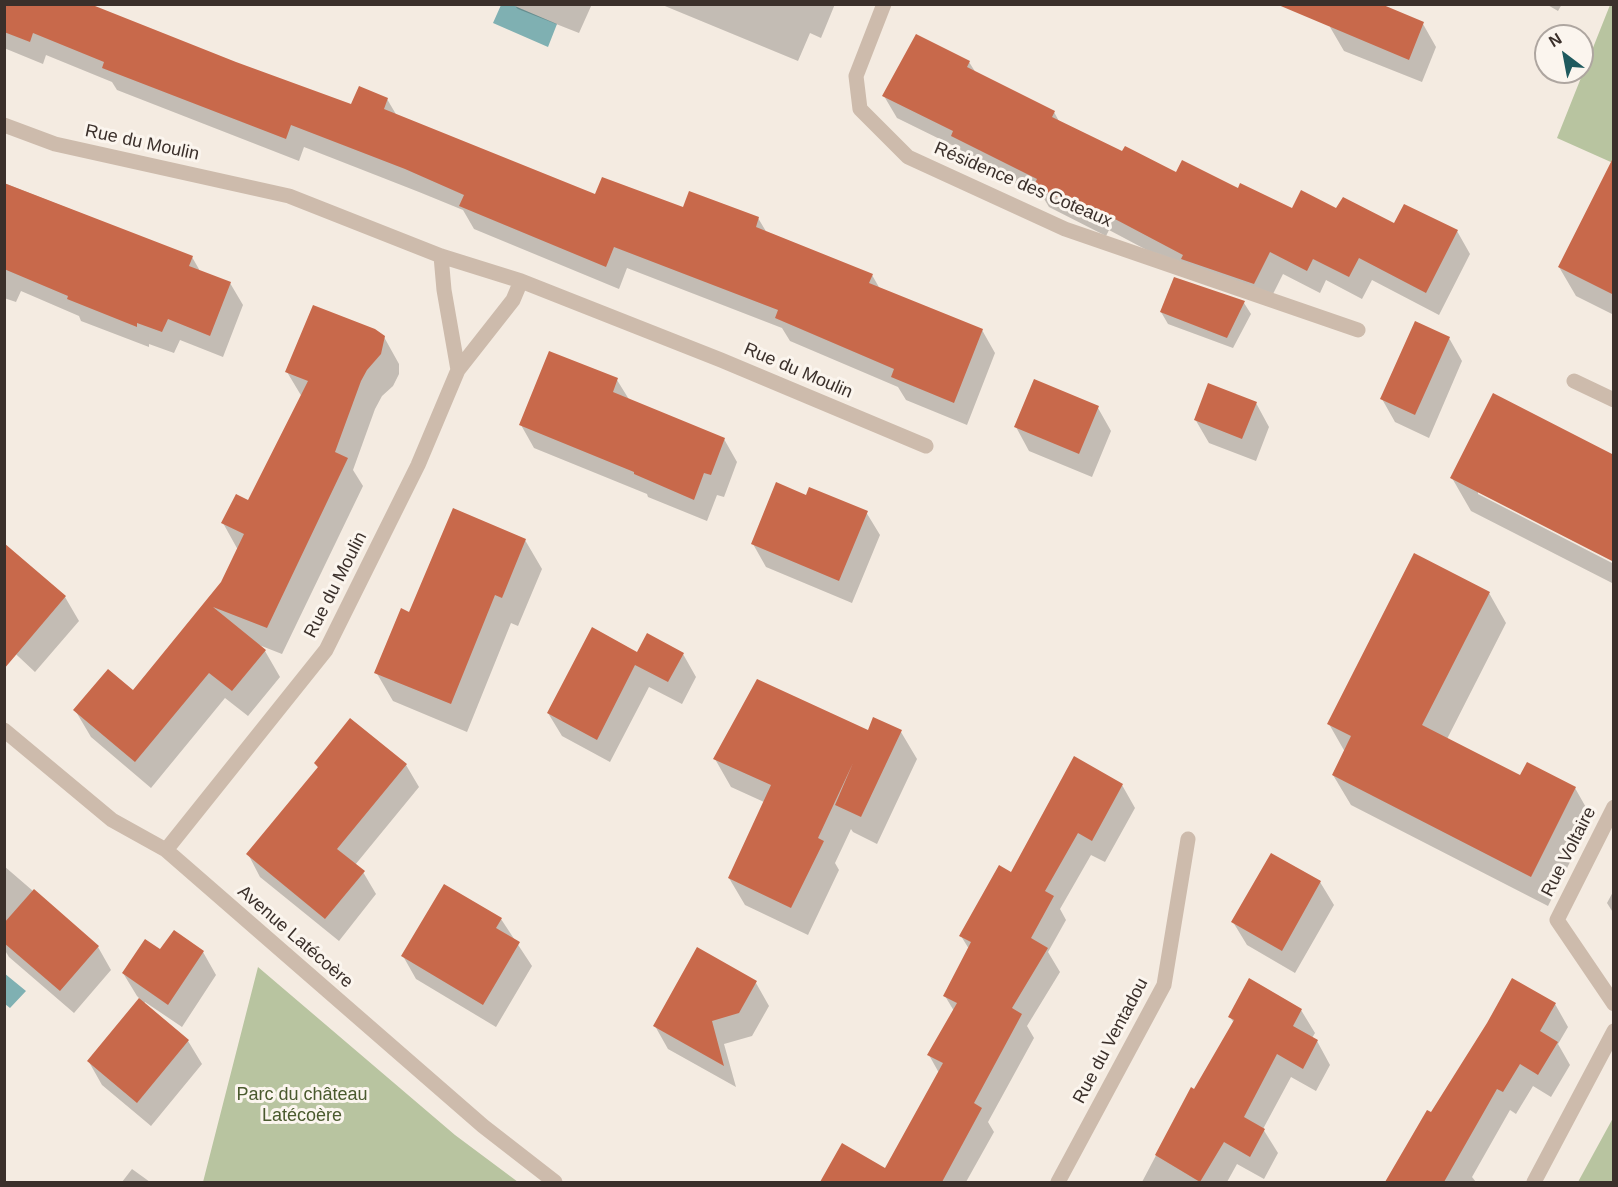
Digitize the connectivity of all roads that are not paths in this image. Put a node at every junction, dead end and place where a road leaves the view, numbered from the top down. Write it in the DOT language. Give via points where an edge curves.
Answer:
graph roads {
  1 [pos="884,4"];
  2 [pos="4,125"];
  3 [pos="441,256"];
  4 [pos="521,281"];
  5 [pos="1358,330"];
  6 [pos="458,370"];
  7 [pos="1574,381"];
  8 [pos="1614,400"];
  9 [pos="926,446"];
  10 [pos="4,730"];
  11 [pos="1614,807"];
  12 [pos="1188,838"];
  13 [pos="166,850"];
  14 [pos="1614,1004"];
  15 [pos="1614,1031"];
  16 [pos="555,1182"];
  17 [pos="1058,1182"];
  18 [pos="1534,1182"];
  1 -- 5 [label="street, Résidence des Coteaux" via="856,76 860,109 908,157 1065,229"];
  2 -- 3 [label="street, Rue du Moulin" via="55,144 289,196"];
  3 -- 4 [label="street, Rue du Moulin"];
  3 -- 6 [label="street"];
  4 -- 6 [label="street, Rue du Moulin" via="513,300"];
  4 -- 9 [label="street, Rue du Moulin"];
  6 -- 13 [label="street, Rue du Moulin" via="418,465 326,650"];
  7 -- 8 [label="street"];
  10 -- 13 [label="street, Avenue Latécoère" via="112,820"];
  11 -- 14 [label="street, Rue Voltaire" via="1557,920"];
  12 -- 17 [label="street, Rue du Ventadou" via="1164,985"];
  13 -- 16 [label="street, Avenue Latécoère" via="483,1126"];
  15 -- 18 [label="street"];
}
